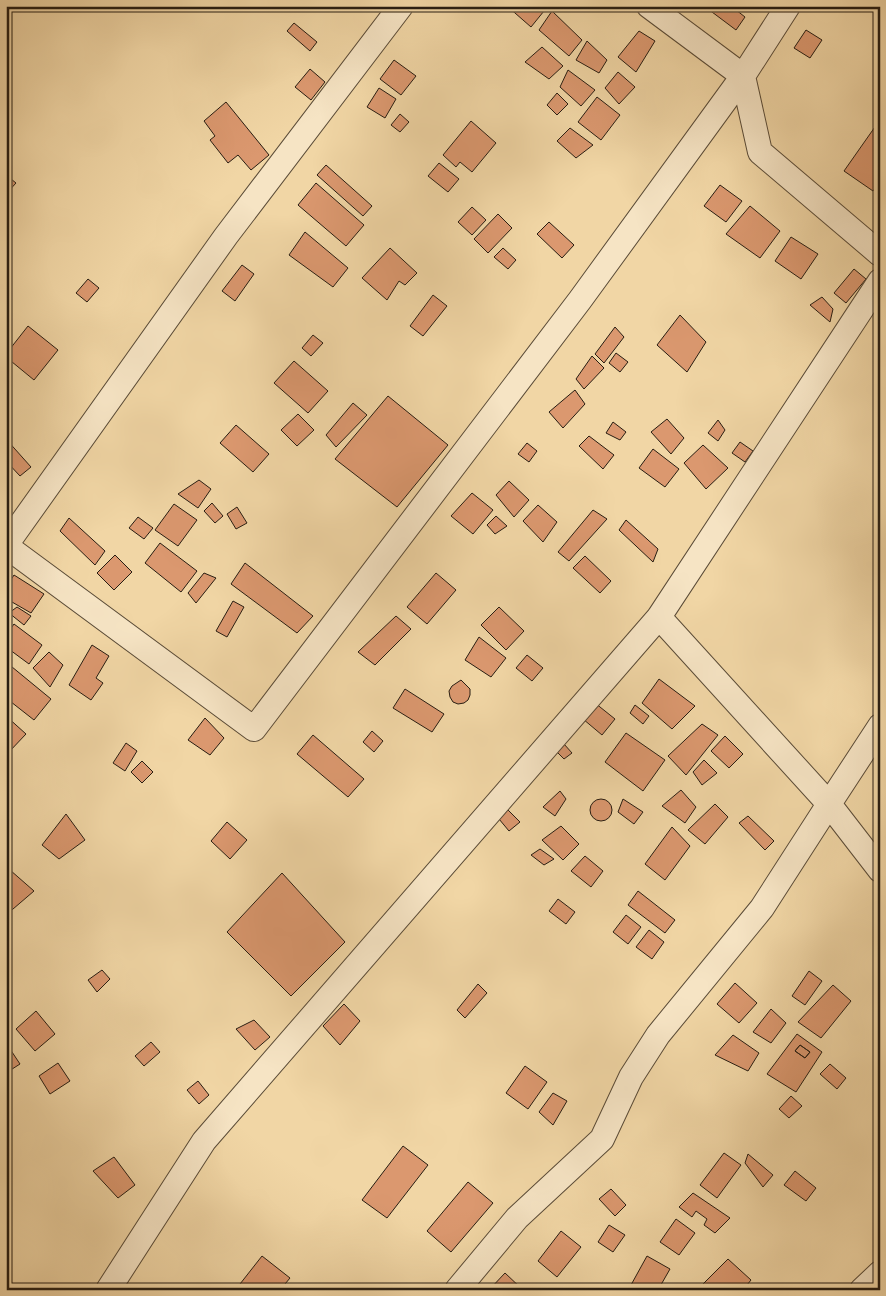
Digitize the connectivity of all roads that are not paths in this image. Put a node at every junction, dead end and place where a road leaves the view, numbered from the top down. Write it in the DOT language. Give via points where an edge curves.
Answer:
graph roads {
  1 [pos="401,6"];
  2 [pos="648,6"];
  3 [pos="788,6"];
  4 [pos="743,76"];
  5 [pos="880,254"];
  6 [pos="880,281"];
  7 [pos="6,545"];
  8 [pos="659,617"];
  9 [pos="880,726"];
  10 [pos="828,804"];
  11 [pos="880,870"];
  12 [pos="880,1272"];
  13 [pos="108,1290"];
  14 [pos="457,1290"];
  15 [pos="862,1290"];
  1 -- 7 [label="street" via="226,236"];
  2 -- 4 [label="street"];
  3 -- 4 [label="street"];
  4 -- 5 [label="street" via="760,152"];
  4 -- 7 [label="street" via="580,300 254,729"];
  6 -- 8 [label="street"];
  8 -- 10 [label="street"];
  8 -- 13 [label="street" via="204,1141"];
  9 -- 10 [label="street"];
  10 -- 11 [label="street"];
  10 -- 14 [label="street" via="762,908 658,1035 631,1078 602,1139 518,1218"];
  12 -- 15 [label="street"];
}
